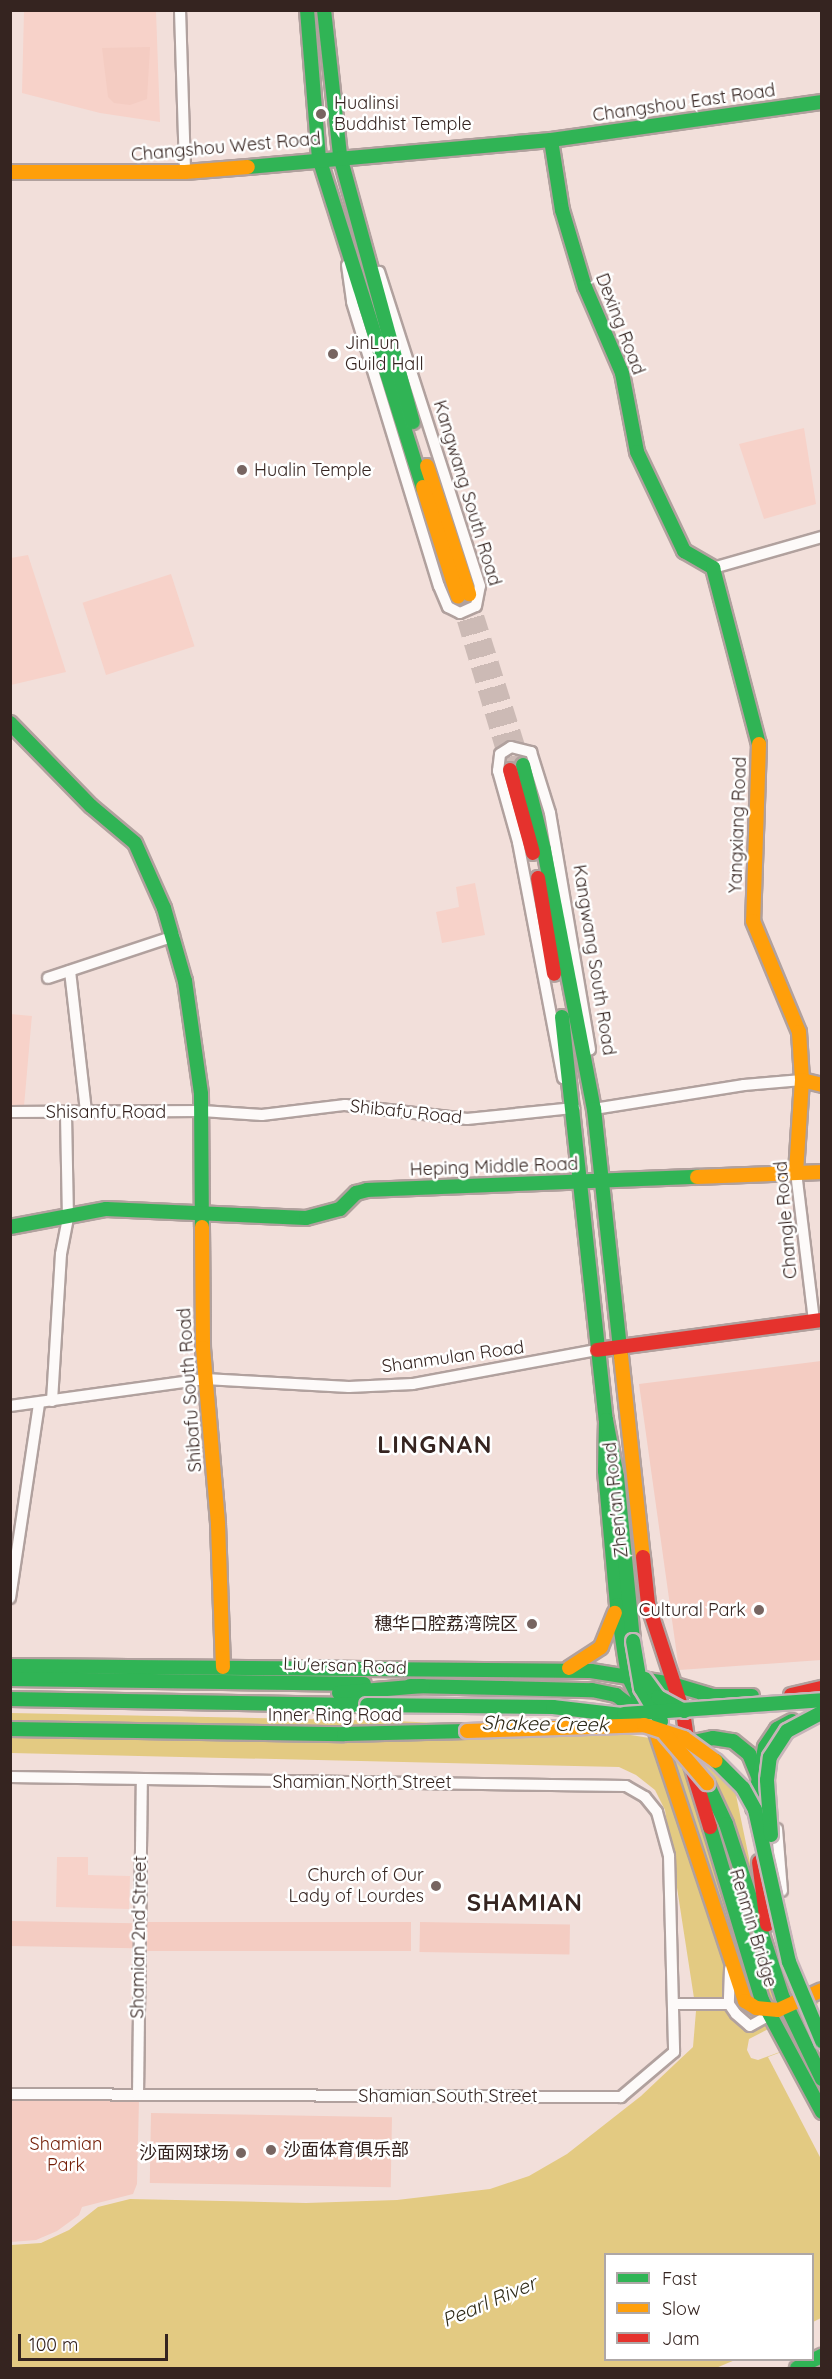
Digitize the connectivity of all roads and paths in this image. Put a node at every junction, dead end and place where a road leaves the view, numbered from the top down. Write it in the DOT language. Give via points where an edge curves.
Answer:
graph roads {
  1 [pos="180,10"];
  2 [pos="307,10"];
  3 [pos="324,10"];
  4 [pos="822,102"];
  5 [pos="551,140"];
  6 [pos="340,156"];
  7 [pos="320,158"];
  8 [pos="10,172"];
  9 [pos="185,172"];
  10 [pos="364,245"];
  11 [pos="345,248"];
  12 [pos="822,537"];
  13 [pos="713,568"];
  14 [pos="10,723"];
  15 [pos="174,936"];
  16 [pos="69,971"];
  17 [pos="48,978"];
  18 [pos="802,1080"];
  19 [pos="822,1084"];
  20 [pos="574,1108"];
  21 [pos="594,1109"];
  22 [pos="202,1111"];
  23 [pos="10,1112"];
  24 [pos="86,1112"];
  25 [pos="66,1113"];
  26 [pos="796,1172"];
  27 [pos="822,1172"];
  28 [pos="602,1181"];
  29 [pos="578,1182"];
  30 [pos="202,1214"];
  31 [pos="68,1219"];
  32 [pos="10,1227"];
  33 [pos="818,1321"];
  34 [pos="618,1347"];
  35 [pos="597,1350"];
  36 [pos="205,1379"];
  37 [pos="52,1401"];
  38 [pos="39,1404"];
  39 [pos="10,1406"];
  40 [pos="606,1420"];
  41 [pos="10,1598"];
  42 [pos="617,1605"];
  43 [pos="633,1641"];
  44 [pos="659,1647"];
  45 [pos="10,1666"];
  46 [pos="223,1667"];
  47 [pos="533,1670"];
  48 [pos="565,1670"];
  49 [pos="628,1676"];
  50 [pos="10,1679"];
  51 [pos="423,1686"];
  52 [pos="532,1687"];
  53 [pos="673,1692"];
  54 [pos="822,1692"];
  55 [pos="716,1696"];
  56 [pos="10,1699"];
  57 [pos="106,1700"];
  58 [pos="822,1700"];
  59 [pos="822,1714"];
  60 [pos="10,1729"];
  61 [pos="467,1731"];
  62 [pos="660,1737"];
  63 [pos="688,1743"];
  64 [pos="669,1752"];
  65 [pos="758,1776"];
  66 [pos="10,1777"];
  67 [pos="142,1780"];
  68 [pos="708,1783"];
  69 [pos="669,1856"];
  70 [pos="781,1927"];
  71 [pos="728,1953"];
  72 [pos="822,1990"];
  73 [pos="676,2004"];
  74 [pos="729,2004"];
  75 [pos="788,2005"];
  76 [pos="822,2042"];
  77 [pos="822,2079"];
  78 [pos="10,2094"];
  79 [pos="138,2095"];
  80 [pos="822,2112"];
  81 [pos="822,2126"];
  82 [pos="812,2361"];
  83 [pos="797,2368"];
  1 -- 9 [label="street"];
  2 -- 7 [label="main road, Kangwang South Road"];
  3 -- 6 [label="main road, Kangwang South Road"];
  4 -- 5 [label="main road, Changshou East Road"];
  5 -- 6 [label="main road, Changshou West Road"];
  5 -- 13 [label="main road, Dexing Road" via="562,210 585,287 622,373 637,452 684,550"];
  6 -- 7 [label="main road, Changshou West Road"];
  6 -- 10 [label="main road, Kangwang South Road"];
  7 -- 9 [label="main road, Changshou West Road"];
  7 -- 11 [label="main road, Kangwang South Road"];
  8 -- 9 [label="main road, Changshou West Road"];
  10 -- 11 [label="main road, Kangwang South Road" via="386,334 463,595"];
  10 -- 11 [label="street, Kangwang South Road" via="386,289 480,586 479,602 465,611 452,611 439,586 352,302"];
  12 -- 13 [label="street"];
  13 -- 18 [label="main road, Yangxiang Road" via="759,745 753,921 794,1010 801,1044"];
  14 -- 15 [label="main road, Shibafu South Road" via="91,806 135,843 147,863"];
  15 -- 16 [label="street"];
  15 -- 22 [label="main road, Shibafu South Road" via="196,1039"];
  16 -- 17 [label="street"];
  16 -- 24 [label="street"];
  18 -- 19 [label="main road"];
  18 -- 21 [label="street" via="744,1085"];
  18 -- 26 [label="main road, Changle Road"];
  20 -- 21 [label="main road, Kangwang South Road" via="517,768 544,850"];
  20 -- 21 [label="street, Kangwang South Road" via="557,1056 522,861 498,771 500,754 511,747 525,748 533,756 555,833 592,1057"];
  20 -- 22 [label="street, Shibafu Road" via="467,1119 345,1105 274,1115"];
  20 -- 29 [label="main road, Kangwang South Road"];
  21 -- 28 [label="main road, Kangwang South Road"];
  22 -- 24 [label="street, Shisanfu Road"];
  22 -- 30 [label="main road, Shibafu South Road"];
  23 -- 25 [label="street, Shisanfu Road"];
  24 -- 25 [label="street, Shisanfu Road"];
  25 -- 31 [label="street"];
  26 -- 27 [label="main road, Heping Middle Road"];
  26 -- 28 [label="main road, Heping Middle Road"];
  26 -- 33 [label="street, Changle Road"];
  28 -- 29 [label="main road, Heping Middle Road"];
  28 -- 34 [label="main road, Kangwang South Road"];
  29 -- 30 [label="main road, Heping Middle Road" via="367,1190 356,1193 340,1209 306,1218"];
  29 -- 35 [label="main road, Kangwang South Road"];
  30 -- 31 [label="main road, Heping Middle Road" via="106,1209"];
  30 -- 36 [label="main road, Shibafu South Road"];
  31 -- 32 [label="main road, Heping Middle Road"];
  31 -- 37 [label="street" via="61,1254"];
  33 -- 34 [label="main road"];
  34 -- 35 [label="main road"];
  34 -- 44 [label="main road, Zhen'an Road" via="642,1570"];
  35 -- 36 [label="street, Shanmulan Road" via="392,1386"];
  35 -- 40 [label="main road, Zhen'an Road"];
  36 -- 37 [label="street, Shanmulan Road"];
  36 -- 46 [label="main road, Shibafu South Road" via="218,1524"];
  37 -- 38 [label="street, Shanmulan Road"];
  38 -- 39 [label="street, Shanmulan Road"];
  38 -- 41 [label="street"];
  40 -- 42 [label="main road, Zhen'an Road" via="606,1481"];
  40 -- 43 [label="main road"];
  42 -- 48 [label="main road" via="601,1647"];
  42 -- 49 [label="main road, Zhen'an Road"];
  43 -- 59 [label="main road, bridge" via="652,1691 681,1710 716,1715"];
  43 -- 68 [label="main road, bridge" via="636,1671 645,1695"];
  44 -- 53 [label="main road, Zhen'an Road"];
  44 -- 55 [label="main road" via="677,1673"];
  45 -- 46 [label="main road, Liu'ersan Road"];
  46 -- 47 [label="main road, Liu'ersan Road"];
  47 -- 48 [label="main road, Liu'ersan Road"];
  47 -- 52 [label="main road"];
  48 -- 49 [label="main road, Liu'ersan Road"];
  49 -- 53 [label="main road, Liu'ersan Road"];
  49 -- 62 [label="main road, Zhen'an Road"];
  50 -- 51 [label="main road, Liu'ersan Road"];
  51 -- 52 [label="main road, Liu'ersan Road"];
  51 -- 57 [label="main road"];
  52 -- 62 [label="main road, Liu'ersan Road" via="616,1695 638,1710"];
  53 -- 55 [label="main road, Liu'ersan Road"];
  53 -- 62 [label="main road" via="657,1704"];
  53 -- 63 [label="main road, Renmin Bridge"];
  54 -- 55 [label="main road, Liu'ersan Road"];
  56 -- 57 [label="main road"];
  57 -- 68 [label="main road, Inner Ring Road, bridge" via="574,1708 631,1717 663,1732"];
  58 -- 61 [label="main road, bridge" via="602,1716"];
  59 -- 65 [label="main road" via="793,1720 777,1729 765,1747"];
  59 -- 70 [label="main road, bridge" via="787,1731 768,1766 767,1795"];
  59 -- 72 [label="street" via="795,1732 780,1755 774,1776 780,1879 790,1944 801,1978"];
  60 -- 61 [label="main road, Inner Ring Road" via="344,1734"];
  61 -- 70 [label="main road, Inner Ring Road, bridge" via="633,1724 672,1733 695,1744 729,1771 755,1810"];
  62 -- 64 [label="main road, Renmin Bridge"];
  63 -- 65 [label="main road" via="712,1738 733,1741 749,1754"];
  63 -- 80 [label="main road, Renmin Bridge, bridge" via="708,1826 762,2000"];
  64 -- 71 [label="main road"];
  64 -- 81 [label="main road, Renmin Bridge" via="689,1783 762,2016"];
  65 -- 72 [label="main road" via="764,1825 763,1906 782,1966 800,1988"];
  66 -- 67 [label="street, Shamian North Street"];
  67 -- 69 [label="street, Shamian North Street" via="627,1786 645,1797 657,1812"];
  67 -- 79 [label="street, Shamian 2nd Street"];
  68 -- 75 [label="main road, Inner Ring Road" via="726,1824"];
  69 -- 73 [label="street, Shamian South Street"];
  70 -- 76 [label="main road, Inner Ring Road, bridge" via="794,1978"];
  71 -- 74 [label="street"];
  71 -- 75 [label="main road" via="745,2001 756,2008"];
  72 -- 75 [label="main road"];
  73 -- 74 [label="street"];
  73 -- 79 [label="street, Shamian South Street" via="674,2052 621,2097"];
  74 -- 75 [label="street" via="750,2026"];
  75 -- 77 [label="main road, Inner Ring Road"];
  78 -- 79 [label="street, Shamian South Street"];
  82 -- 83 [label="main road"];
}
